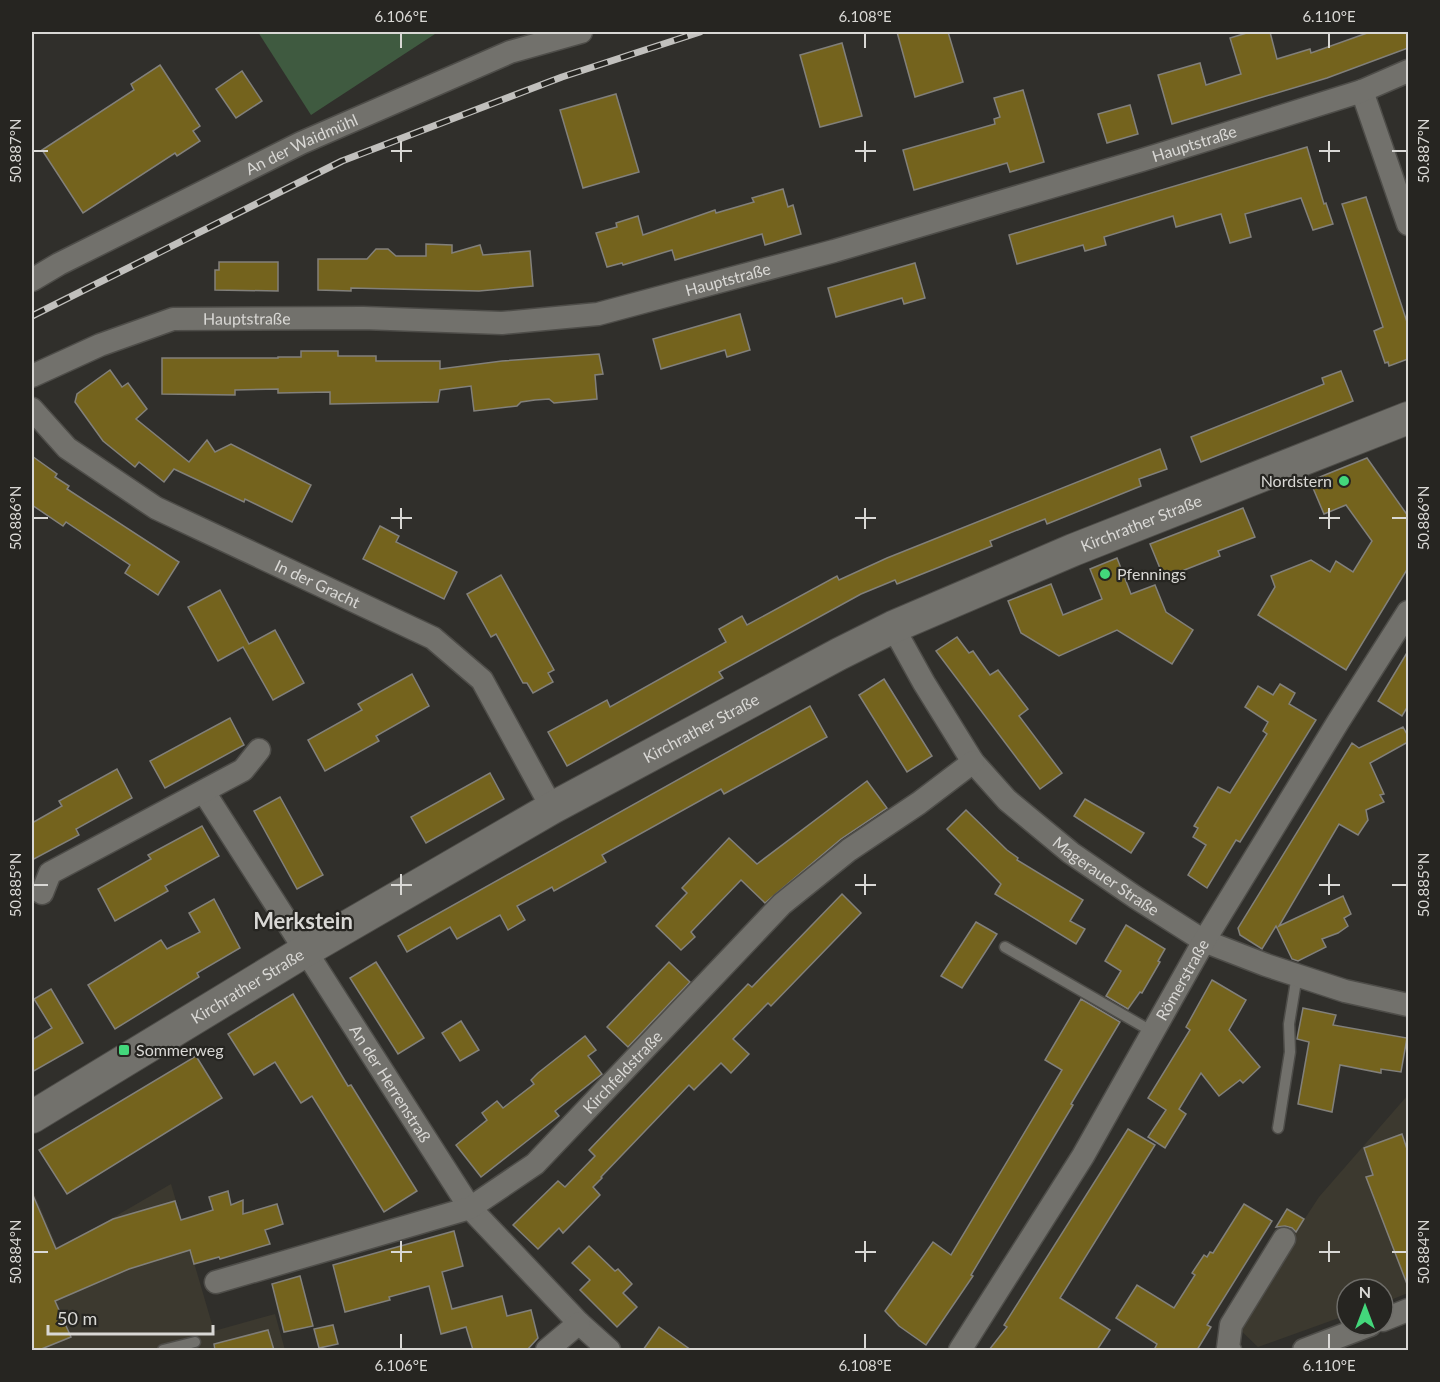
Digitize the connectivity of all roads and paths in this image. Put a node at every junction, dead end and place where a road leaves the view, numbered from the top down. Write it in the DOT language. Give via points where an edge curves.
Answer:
graph roads {
  1 [pos="581,32"];
  2 [pos="1408,72"];
  3 [pos="1362,91"];
  4 [pos="1408,224"];
  5 [pos="32,280"];
  6 [pos="32,376"];
  7 [pos="32,409"];
  8 [pos="1408,418"];
  9 [pos="1408,612"];
  10 [pos="893,627"];
  11 [pos="260,750"];
  12 [pos="973,762"];
  13 [pos="204,792"];
  14 [pos="552,808"];
  15 [pos="42,893"];
  16 [pos="1204,941"];
  17 [pos="1005,947"];
  18 [pos="305,951"];
  19 [pos="1296,975"];
  20 [pos="1408,1005"];
  21 [pos="1153,1032"];
  22 [pos="32,1117"];
  23 [pos="1278,1128"];
  24 [pos="470,1208"];
  25 [pos="1284,1239"];
  26 [pos="216,1282"];
  27 [pos="579,1323"];
  28 [pos="1340,1337"];
  29 [pos="195,1342"];
  30 [pos="163,1350"];
  31 [pos="547,1350"];
  32 [pos="609,1350"];
  33 [pos="960,1350"];
  34 [pos="1230,1350"];
  35 [pos="1308,1350"];
  1 -- 5 [label="street, An der Waidmühl" via="510,52 301,143"];
  2 -- 3 [label="street, Hauptstraße"];
  3 -- 4 [label="street"];
  3 -- 6 [label="street, Hauptstraße" via="857,244 598,314 502,323 363,318 173,319 100,345"];
  7 -- 14 [label="street, In der Gracht" via="67,448 156,508 433,638 482,680"];
  8 -- 10 [label="main road, Kirchrather Straße" via="1072,550"];
  9 -- 16 [label="street, Römerstraße"];
  10 -- 12 [label="street, Magerauer Straße"];
  10 -- 14 [label="main road, Kirchrather Straße"];
  11 -- 13 [label="street" via="243,770"];
  12 -- 16 [label="street, Magerauer Straße" via="1007,800 1071,853"];
  12 -- 24 [label="street, Kirchfeldstraße" via="849,850 782,904 535,1164"];
  13 -- 15 [label="street" via="50,873"];
  13 -- 18 [label="street, An der Herrenstraß"];
  14 -- 18 [label="main road, Kirchrather Straße"];
  16 -- 19 [label="street, Magerauer Straße"];
  16 -- 21 [label="street, Römerstraße"];
  17 -- 21 [label="lane"];
  18 -- 22 [label="main road, Kirchrather Straße"];
  18 -- 24 [label="street, An der Herrenstraß"];
  19 -- 20 [label="street, Magerauer Straße"];
  19 -- 23 [label="lane" via="1289,1024 1290,1052"];
  21 -- 33 [label="street, Römerstraße" via="1083,1156"];
  24 -- 26 [label="street, Kirchfeldstraße"];
  24 -- 27 [label="street, An der Herrenstraß"];
  25 -- 34 [label="street" via="1231,1325"];
  27 -- 31 [label="street"];
  27 -- 32 [label="street, An der Herrenstraß"];
  28 -- 35 [label="street"];
  29 -- 30 [label="lane"];
}
